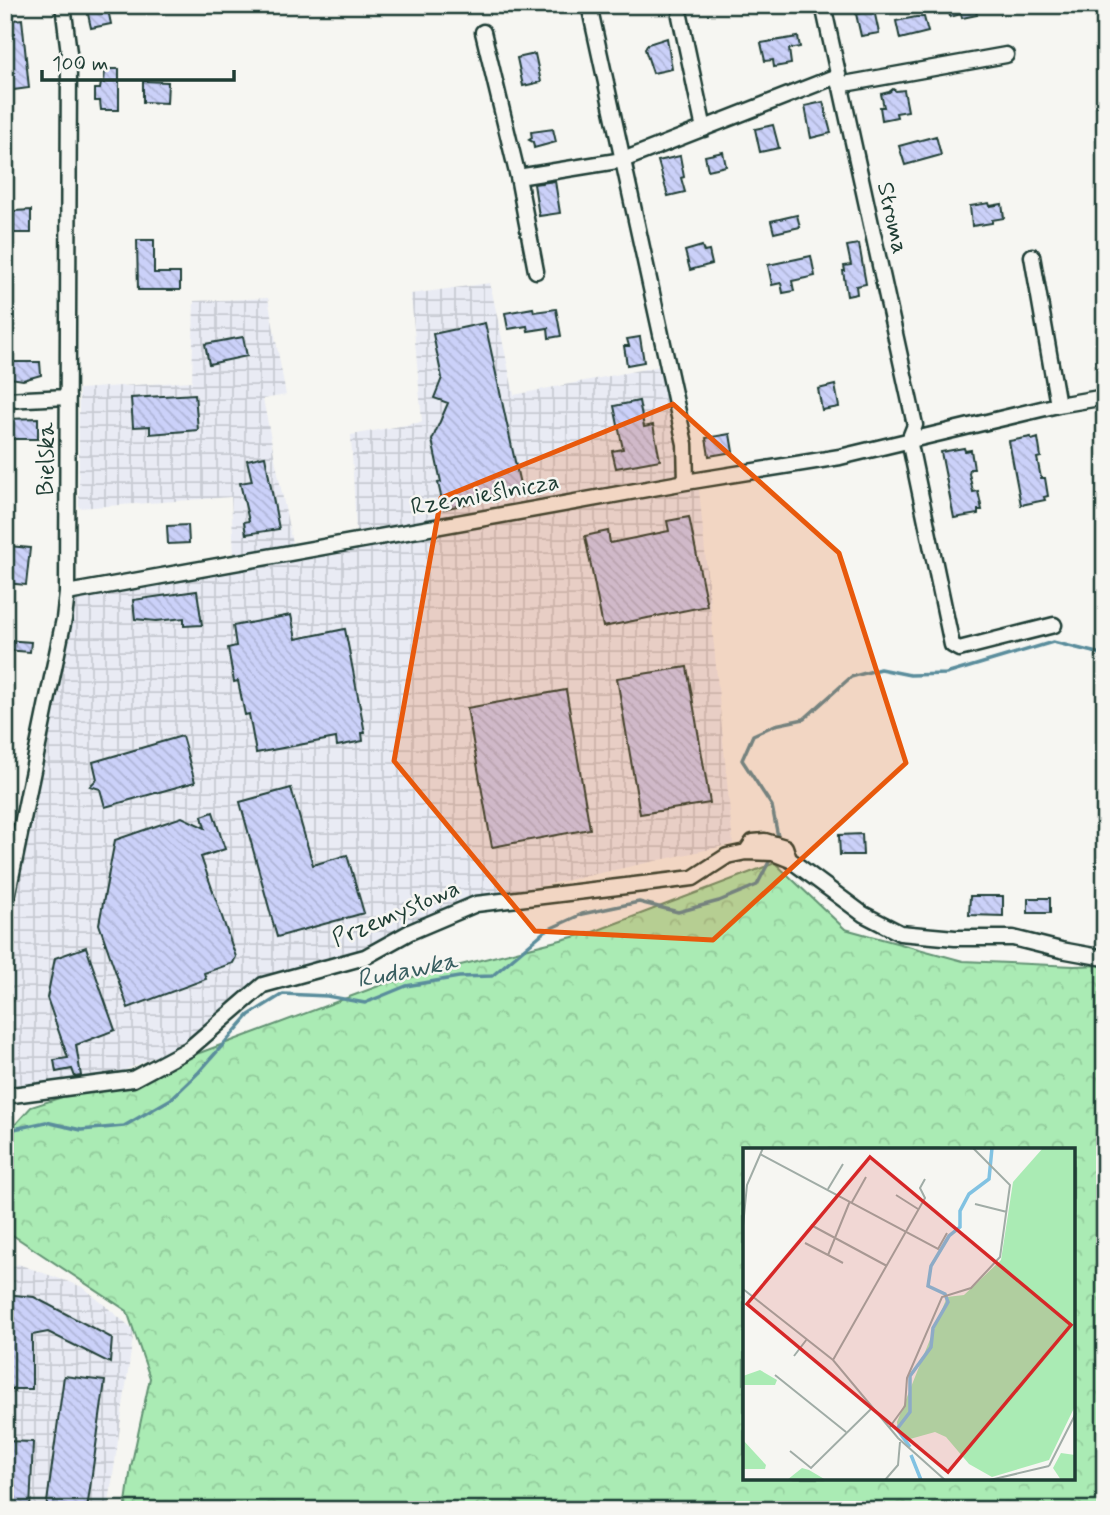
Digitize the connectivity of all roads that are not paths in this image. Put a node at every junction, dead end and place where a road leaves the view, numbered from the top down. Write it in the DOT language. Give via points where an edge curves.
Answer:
graph roads {
  1 [pos="63,5"];
  2 [pos="589,5"];
  3 [pos="823,5"];
  4 [pos="680,16"];
  5 [pos="484,32"];
  6 [pos="1006,55"];
  7 [pos="838,80"];
  8 [pos="704,129"];
  9 [pos="622,160"];
  10 [pos="518,177"];
  11 [pos="1032,256"];
  12 [pos="536,271"];
  13 [pos="68,397"];
  14 [pos="1105,397"];
  15 [pos="5,400"];
  16 [pos="1058,405"];
  17 [pos="909,440"];
  18 [pos="686,482"];
  19 [pos="67,593"];
  20 [pos="1054,625"];
  21 [pos="746,852"];
  22 [pos="787,853"];
  23 [pos="5,906"];
  24 [pos="1105,958"];
  25 [pos="5,1096"];
  1 -- 13 [label="street, Bielska" via="69,53"];
  2 -- 9 [label="street"];
  3 -- 7 [label="street, Stroma"];
  4 -- 8 [label="street"];
  5 -- 10 [label="street"];
  6 -- 7 [label="street"];
  7 -- 8 [label="street"];
  7 -- 17 [label="street, Stroma" via="915,425"];
  8 -- 9 [label="street"];
  9 -- 10 [label="street"];
  9 -- 18 [label="street" via="685,444"];
  10 -- 12 [label="street"];
  11 -- 16 [label="street"];
  13 -- 15 [label="street"];
  13 -- 19 [label="street, Bielska"];
  14 -- 16 [label="street, Rzemieślnicza"];
  16 -- 17 [label="street, Rzemieślnicza"];
  17 -- 18 [label="street, Rzemieślnicza" via="840,457"];
  17 -- 20 [label="street, Stroma" via="952,646 959,649"];
  18 -- 19 [label="street, Rzemieślnicza"];
  19 -- 23 [label="street, Bielska"];
  21 -- 22 [label="street, Przemysłowa"];
  21 -- 22 [label="street, Przemysłowa" via="754,842 765,841"];
  21 -- 25 [label="street, Przemysłowa" via="727,856 693,878 476,904 365,957 263,985 188,1049 133,1079"];
  22 -- 24 [label="street, Przemysłowa" via="863,915 900,933 1013,938"];
}
